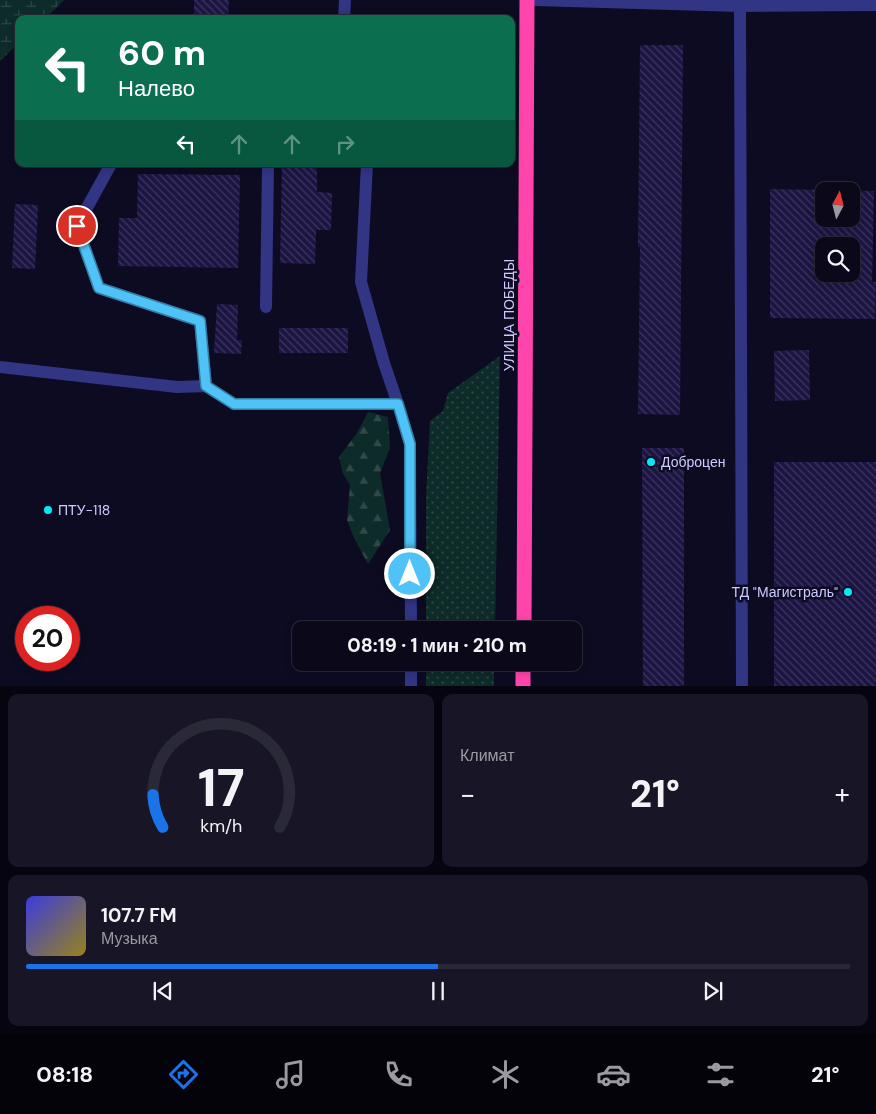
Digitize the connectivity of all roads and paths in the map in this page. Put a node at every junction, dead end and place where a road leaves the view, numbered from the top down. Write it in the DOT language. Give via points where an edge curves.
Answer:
graph roads {
  1 [pos="345,0"];
  2 [pos="527,0"];
  3 [pos="535,0"];
  4 [pos="648,2"];
  5 [pos="876,5"];
  6 [pos="740,6"];
  7 [pos="344,15"];
  8 [pos="109,167"];
  9 [pos="268,167"];
  10 [pos="367,167"];
  11 [pos="266,307"];
  12 [pos="0,367"];
  13 [pos="206,386"];
  14 [pos="398,404"];
  15 [pos="411,621"];
  16 [pos="524,621"];
  17 [pos="411,671"];
  18 [pos="523,671"];
  19 [pos="411,686"];
  20 [pos="523,686"];
  21 [pos="742,686"];
  1 -- 7 [label="street"];
  2 -- 16 [label="highway, УЛИЦА ПОБЕДЫ"];
  3 -- 4 [label="street"];
  4 -- 6 [label="street"];
  5 -- 6 [label="street"];
  6 -- 21 [label="street"];
  8 -- 13 [label="street" via="77,226 99,288 200,321"];
  9 -- 11 [label="street"];
  10 -- 14 [label="street" via="360,282"];
  12 -- 13 [label="street" via="177,387"];
  13 -- 14 [label="street" via="234,404"];
  14 -- 15 [label="street" via="410,444"];
  17 -- 19 [label="street"];
  18 -- 20 [label="highway"];
}
